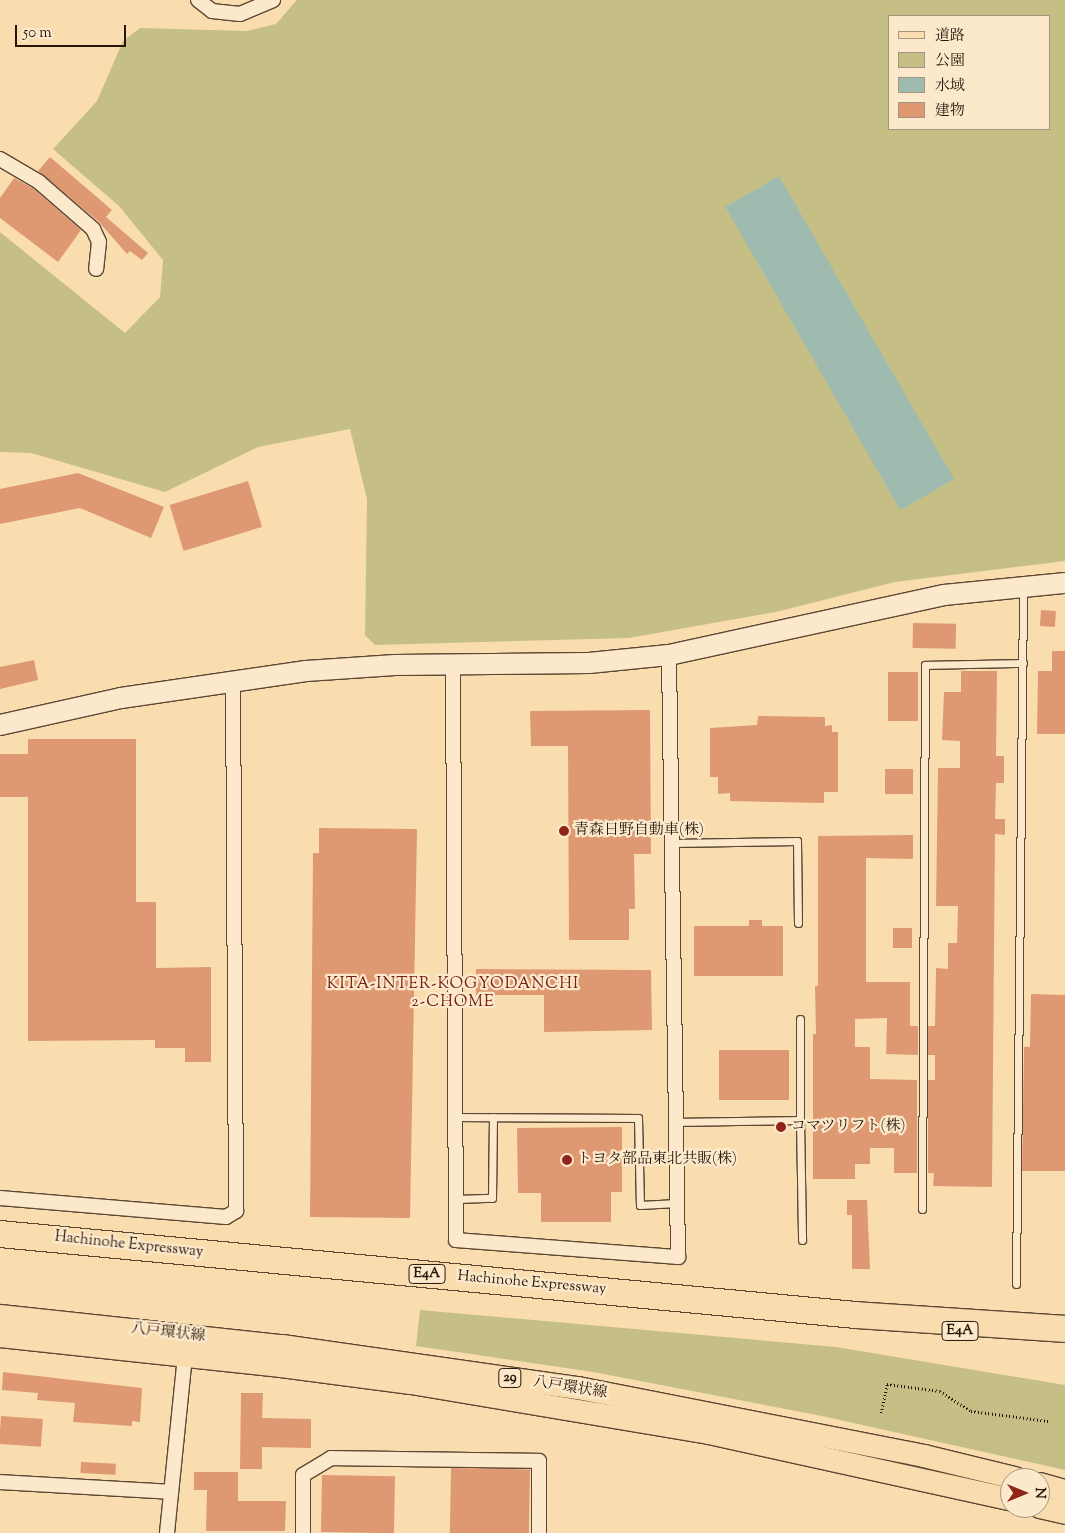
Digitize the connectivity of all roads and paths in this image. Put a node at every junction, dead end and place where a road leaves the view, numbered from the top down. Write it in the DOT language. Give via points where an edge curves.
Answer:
graph roads {
  1 [pos="198,0"];
  2 [pos="273,0"];
  3 [pos="0,159"];
  4 [pos="96,268"];
  5 [pos="1065,583"];
  6 [pos="1022,586"];
  7 [pos="669,655"];
  8 [pos="1023,663"];
  9 [pos="453,665"];
  10 [pos="233,680"];
  11 [pos="0,725"];
  12 [pos="672,843"];
  13 [pos="798,924"];
  14 [pos="800,1019"];
  15 [pos="455,1117"];
  16 [pos="493,1117"];
  17 [pos="800,1120"];
  18 [pos="676,1122"];
  19 [pos="0,1198"];
  20 [pos="456,1199"];
  21 [pos="677,1203"];
  22 [pos="922,1209"];
  23 [pos="0,1234"];
  24 [pos="802,1240"];
  25 [pos="1016,1284"];
  26 [pos="855,1314"];
  27 [pos="0,1316"];
  28 [pos="1065,1329"];
  29 [pos="0,1336"];
  30 [pos="1065,1347"];
  31 [pos="185,1356"];
  32 [pos="881,1413"];
  33 [pos="1048,1421"];
  34 [pos="1000,1475"];
  35 [pos="0,1482"];
  36 [pos="1050,1487"];
  37 [pos="1065,1491"];
  38 [pos="171,1492"];
  39 [pos="1000,1497"];
  40 [pos="1050,1509"];
  41 [pos="1065,1513"];
  42 [pos="167,1533"];
  43 [pos="303,1533"];
  44 [pos="539,1533"];
  1 -- 2 [label="street" via="212,12 240,14"];
  3 -- 4 [label="street" via="39,182 93,229 99,242"];
  5 -- 6 [label="street"];
  6 -- 7 [label="street" via="944,595"];
  6 -- 8 [label="lane"];
  7 -- 9 [label="street" via="590,663"];
  7 -- 12 [label="street"];
  8 -- 22 [label="lane" via="925,665"];
  8 -- 25 [label="lane"];
  9 -- 10 [label="street" via="306,671"];
  9 -- 15 [label="street"];
  10 -- 11 [label="street" via="121,698"];
  10 -- 19 [label="street" via="236,1211 226,1217"];
  12 -- 13 [label="lane" via="796,841"];
  12 -- 18 [label="street"];
  14 -- 17 [label="lane"];
  15 -- 16 [label="lane"];
  15 -- 20 [label="street"];
  16 -- 20 [label="lane" via="492,1198"];
  16 -- 21 [label="lane" via="638,1118 640,1205"];
  17 -- 18 [label="lane"];
  17 -- 24 [label="lane"];
  18 -- 21 [label="street"];
  20 -- 21 [label="street" via="456,1240 678,1257"];
  23 -- 26 [label="highway, Hachinohe Expressway / E4A"];
  26 -- 28 [label="highway, Hachinohe Expressway / E4A"];
  26 -- 30 [label="highway, Hachinohe Expressway / E4A"];
  27 -- 34 [label="main road, 八戸環状線 / 29" via="282,1346 578,1388"];
  29 -- 31 [label="main road, 八戸環状線 / 29"];
  31 -- 38 [label="street"];
  31 -- 39 [label="main road, 八戸環状線 / 29" via="411,1383 573,1410 728,1437"];
  32 -- 33 [label="path" via="887,1384 940,1391 971,1411"];
  35 -- 38 [label="street"];
  36 -- 37 [label="main road"];
  38 -- 42 [label="street"];
  40 -- 41 [label="main road"];
  43 -- 44 [label="street" via="303,1475 331,1458 540,1461"];
}
